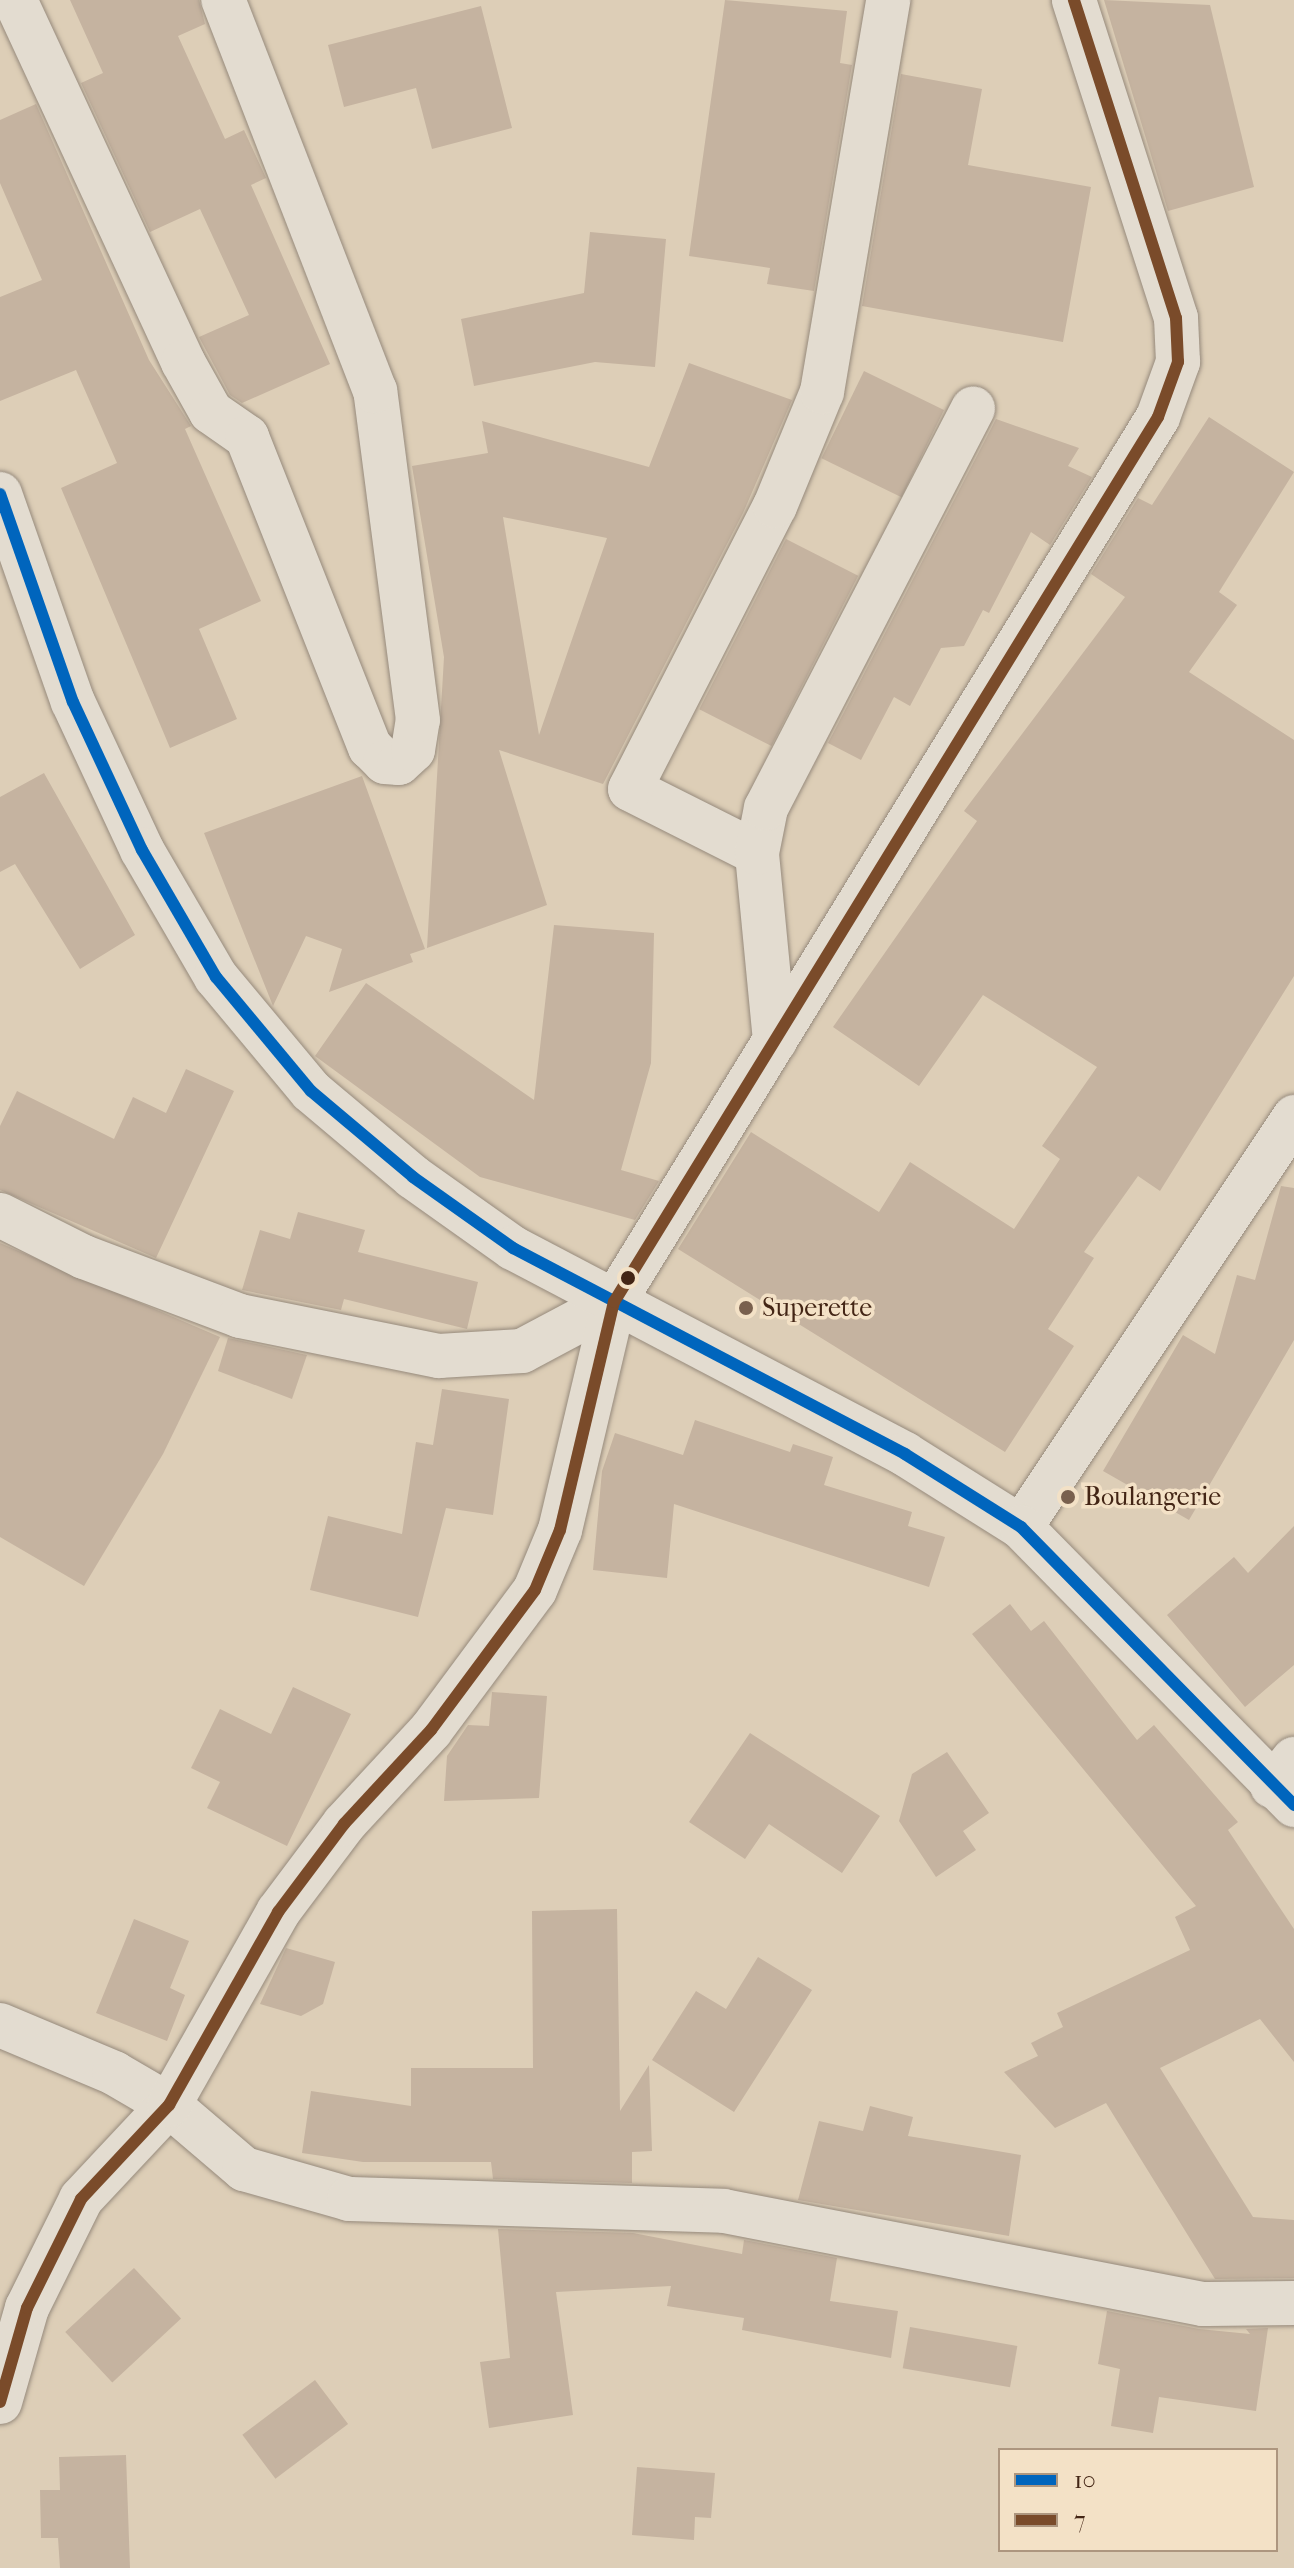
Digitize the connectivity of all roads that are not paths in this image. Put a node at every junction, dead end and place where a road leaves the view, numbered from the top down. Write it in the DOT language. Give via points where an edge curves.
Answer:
graph roads {
  1 [pos="15,0"];
  2 [pos="223,0"];
  3 [pos="888,0"];
  4 [pos="1074,0"];
  5 [pos="973,408"];
  6 [pos="0,494"];
  7 [pos="757,853"];
  8 [pos="775,1041"];
  9 [pos="1294,1117"];
  10 [pos="1282,1156"];
  11 [pos="0,1215"];
  12 [pos="614,1302"];
  13 [pos="1021,1527"];
  14 [pos="1287,1783"];
  15 [pos="0,2025"];
  16 [pos="169,2105"];
  17 [pos="1294,2303"];
  18 [pos="0,2402"];
  1 -- 2 [label="street" via="183,362 211,412 247,437 370,747 385,762 399,763 413,750 418,720 375,391"];
  3 -- 7 [label="street" via="822,392 775,506 630,789"];
  4 -- 8 [label="street" via="1148,245 1167,273 1178,362 1158,417"];
  5 -- 7 [label="street" via="766,808"];
  6 -- 12 [label="street" via="73,702 142,850 216,977 311,1091 413,1177 513,1248"];
  7 -- 8 [label="street"];
  8 -- 12 [label="street"];
  9 -- 10 [label="street"];
  10 -- 13 [label="street"];
  11 -- 12 [label="street" via="84,1257 240,1316 439,1356 522,1351"];
  12 -- 13 [label="street" via="905,1454"];
  12 -- 16 [label="street" via="560,1530 535,1590 431,1730 344,1824 278,1912"];
  13 -- 14 [label="street"];
  15 -- 16 [label="street" via="114,2073"];
  16 -- 17 [label="street" via="244,2169 349,2199 724,2211 1203,2304"];
  16 -- 18 [label="street" via="81,2199 27,2308"];
}
